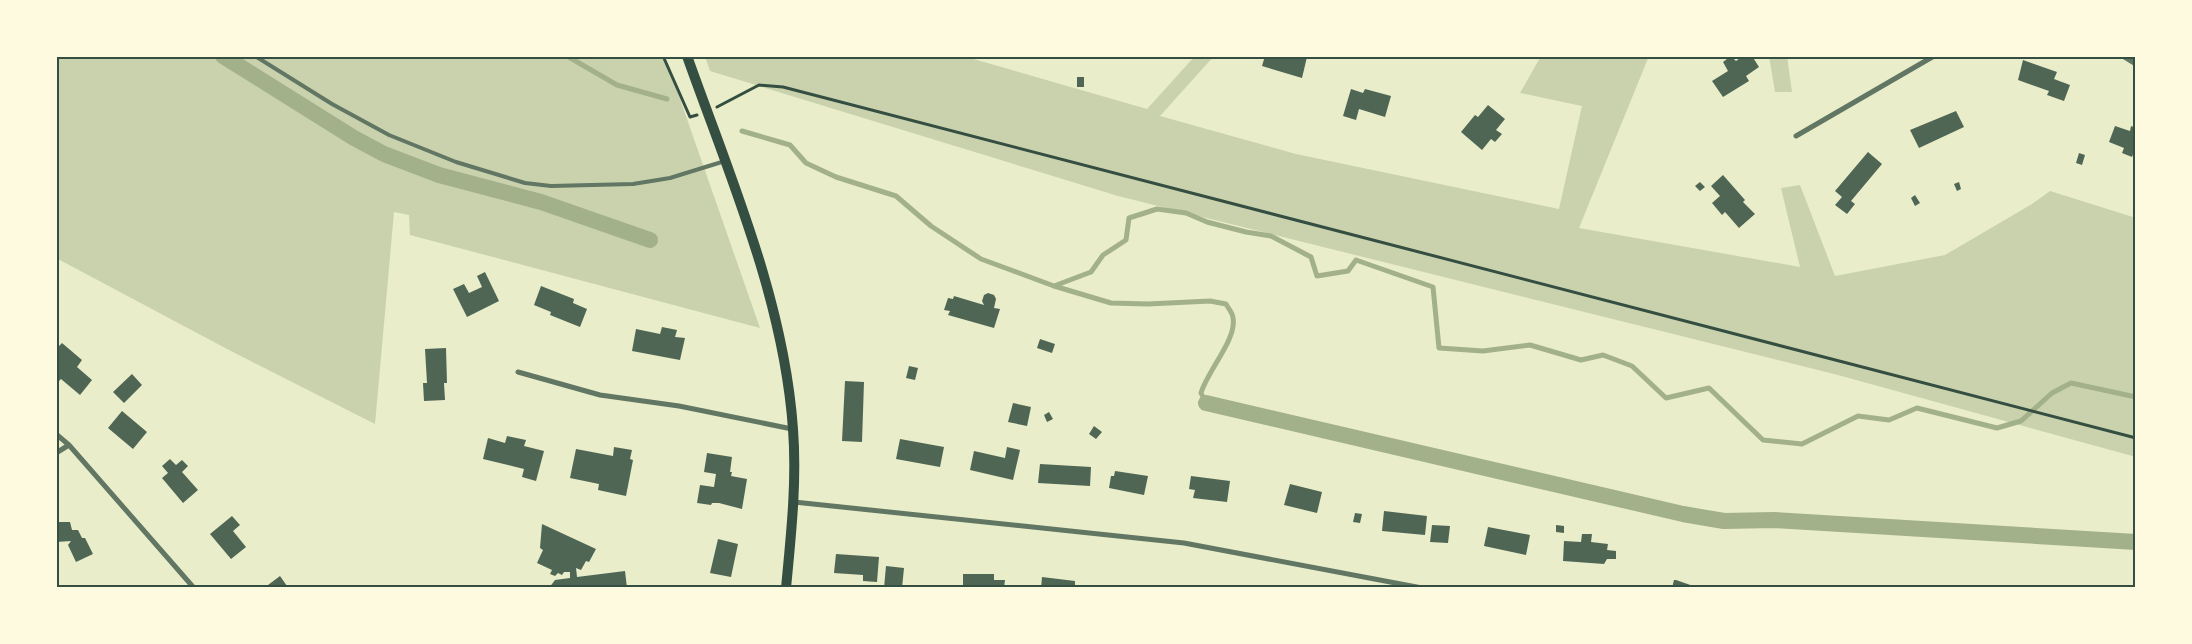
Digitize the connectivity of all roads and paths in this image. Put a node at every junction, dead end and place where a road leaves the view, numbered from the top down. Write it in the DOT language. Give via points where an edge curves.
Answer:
graph roads {
  1 [pos="255,56"];
  2 [pos="687,56"];
  3 [pos="1934,56"];
  4 [pos="2123,56"];
  5 [pos="2136,64"];
  6 [pos="783,87"];
  7 [pos="1796,136"];
  8 [pos="725,161"];
  9 [pos="518,372"];
  10 [pos="793,429"];
  11 [pos="56,434"];
  12 [pos="2136,438"];
  13 [pos="69,445"];
  14 [pos="56,453"];
  15 [pos="794,502"];
  16 [pos="194,588"];
  17 [pos="786,588"];
  18 [pos="1422,588"];
  1 -- 8 [label="lane" via="389,135 456,162 526,183 551,186 633,184 670,178"];
  2 -- 8 [label="main road"];
  3 -- 7 [label="street"];
  4 -- 5 [label="street"];
  6 -- 12 [label="path"];
  8 -- 10 [label="main road" via="775,321"];
  9 -- 10 [label="street" via="600,394"];
  10 -- 15 [label="main road"];
  11 -- 13 [label="street"];
  13 -- 14 [label="street"];
  13 -- 16 [label="street"];
  15 -- 17 [label="main road"];
  15 -- 18 [label="street" via="1184,544"];
}
